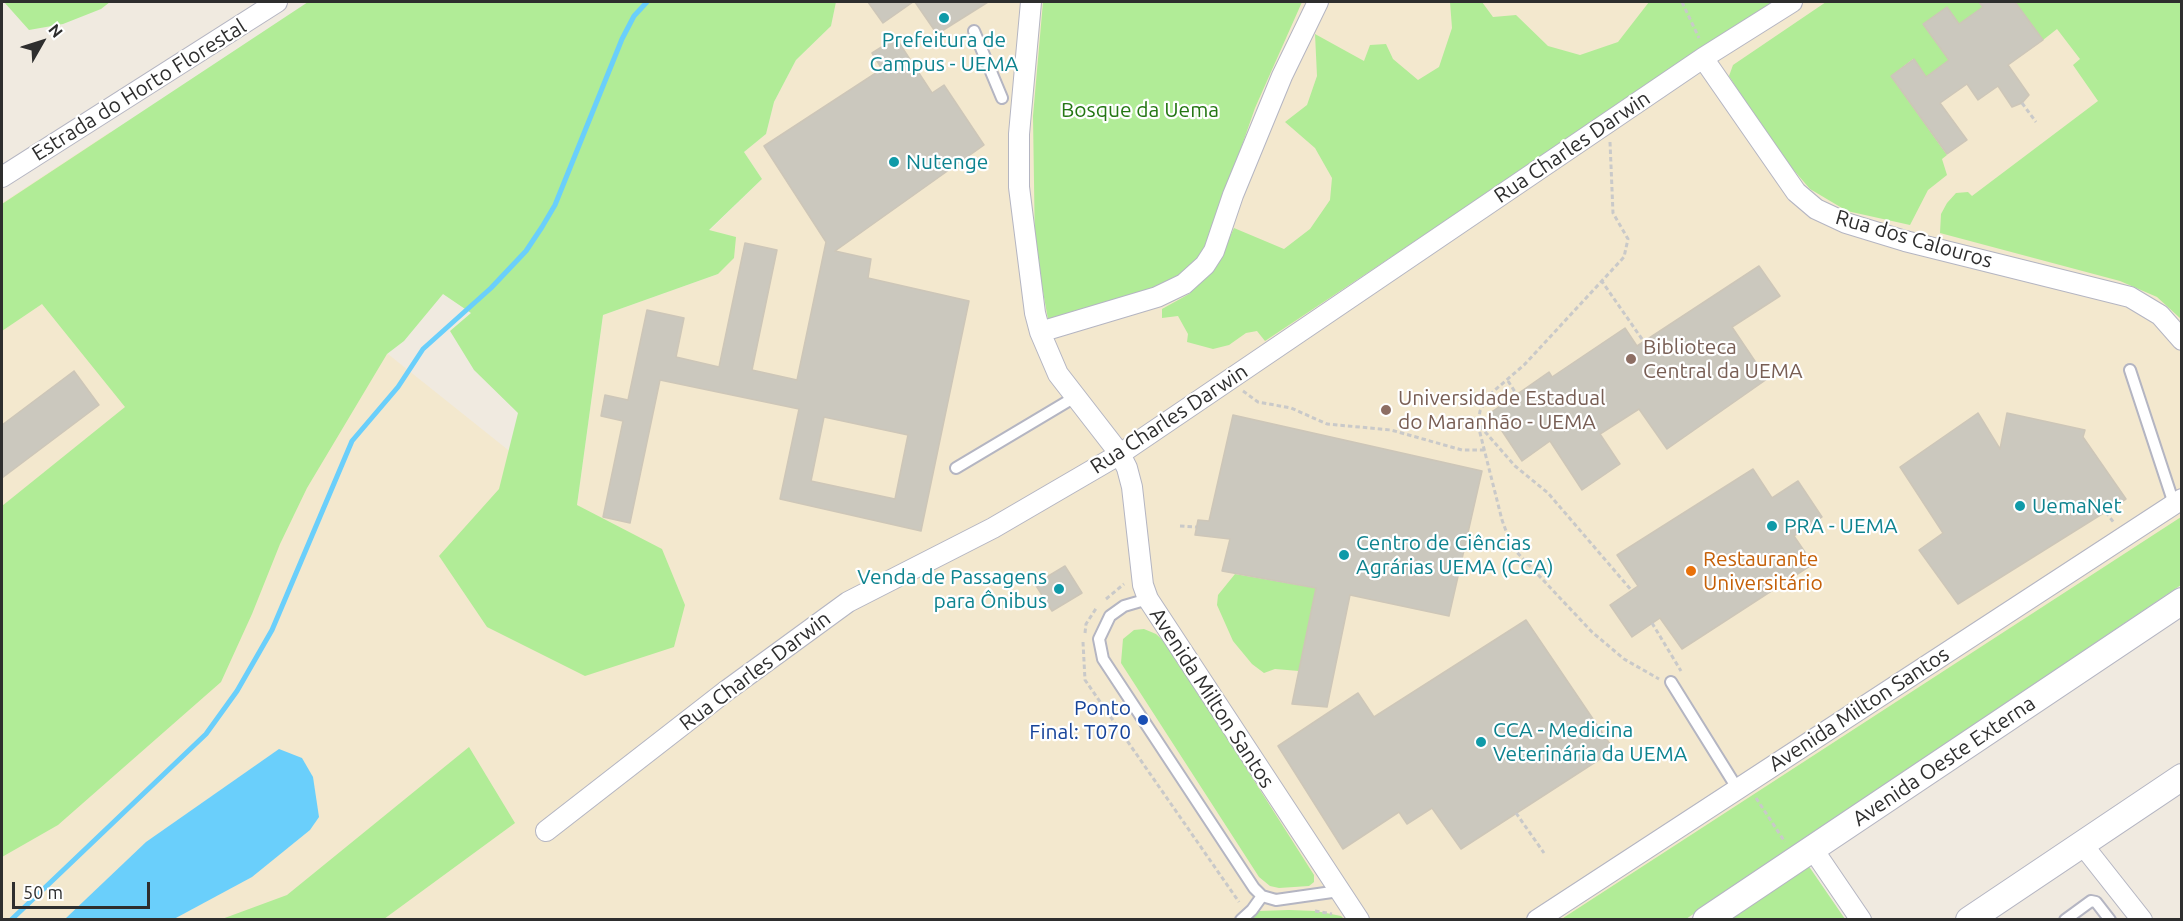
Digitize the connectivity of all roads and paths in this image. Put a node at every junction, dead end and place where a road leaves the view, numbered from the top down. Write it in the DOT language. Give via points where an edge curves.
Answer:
graph roads {
  1 [pos="277,2"];
  2 [pos="1031,2"];
  3 [pos="1318,2"];
  4 [pos="1682,2"];
  5 [pos="1792,2"];
  6 [pos="974,31"];
  7 [pos="1702,50"];
  8 [pos="1002,98"];
  9 [pos="2022,103"];
  10 [pos="2036,122"];
  11 [pos="1610,141"];
  12 [pos="2,177"];
  13 [pos="1601,280"];
  14 [pos="1040,332"];
  15 [pos="2181,340"];
  16 [pos="1644,342"];
  17 [pos="2130,370"];
  18 [pos="1507,381"];
  19 [pos="1240,389"];
  20 [pos="1517,395"];
  21 [pos="1075,397"];
  22 [pos="1479,425"];
  23 [pos="1486,450"];
  24 [pos="1120,454"];
  25 [pos="956,468"];
  26 [pos="2178,502"];
  27 [pos="1180,526"];
  28 [pos="1197,527"];
  29 [pos="1632,591"];
  30 [pos="1148,599"];
  31 [pos="2181,601"];
  32 [pos="1671,682"];
  33 [pos="2181,777"];
  34 [pos="1742,786"];
  35 [pos="1516,813"];
  36 [pos="546,831"];
  37 [pos="2082,844"];
  38 [pos="1544,853"];
  39 [pos="1804,854"];
  40 [pos="1339,891"];
  41 [pos="1262,896"];
  42 [pos="1978,916"];
  43 [pos="1241,920"];
  44 [pos="1359,920"];
  45 [pos="1537,920"];
  46 [pos="1706,920"];
  47 [pos="1861,920"];
  48 [pos="2065,920"];
  49 [pos="2110,920"];
  50 [pos="2142,920"];
  1 -- 12 [label="street, Estrada do Horto Florestal"];
  2 -- 14 [label="street, Avenida Milton Santos" via="1019,134 1020,188"];
  3 -- 14 [label="street" via="1277,87 1214,251 1192,279 1157,297"];
  4 -- 7 [label="path"];
  5 -- 7 [label="street, Rua Charles Darwin"];
  6 -- 8 [label="lane"];
  7 -- 15 [label="street, Rua dos Calouros" via="1796,192 1816,209 1846,223 1905,241 2130,297 2160,315"];
  7 -- 24 [label="street, Rua Charles Darwin"];
  9 -- 10 [label="path"];
  11 -- 13 [label="path" via="1613,213 1629,238 1624,257"];
  13 -- 16 [label="path"];
  13 -- 18 [label="path"];
  14 -- 21 [label="street, Avenida Milton Santos" via="1058,374"];
  17 -- 26 [label="lane"];
  18 -- 20 [label="path"];
  18 -- 22 [label="path" via="1488,396 1479,411"];
  19 -- 23 [label="path" via="1258,402 1291,408 1327,424 1391,430 1462,450"];
  21 -- 24 [label="street, Avenida Milton Santos"];
  21 -- 25 [label="lane"];
  22 -- 23 [label="path"];
  22 -- 29 [label="path" via="1515,466 1548,493"];
  23 -- 32 [label="path" via="1512,547 1592,632 1650,676"];
  24 -- 30 [label="street, Avenida Milton Santos" via="1132,487"];
  24 -- 36 [label="street, Rua Charles Darwin" via="993,528 848,602"];
  26 -- 34 [label="street, Avenida Milton Santos"];
  27 -- 28 [label="path"];
  30 -- 40 [label="street, Avenida Milton Santos"];
  30 -- 41 [label="lane" via="1124,606 1110,616 1099,639 1103,659"];
  31 -- 39 [label="street, Avenida Oeste Externa"];
  32 -- 34 [label="lane"];
  33 -- 37 [label="street"];
  34 -- 39 [label="path"];
  34 -- 45 [label="street, Avenida Milton Santos"];
  35 -- 38 [label="path"];
  37 -- 42 [label="street"];
  37 -- 50 [label="street"];
  39 -- 46 [label="street, Avenida Oeste Externa"];
  39 -- 47 [label="street"];
  40 -- 41 [label="lane" via="1276,900"];
  40 -- 44 [label="street, Avenida Milton Santos"];
  41 -- 43 [label="lane"];
  48 -- 49 [label="lane" via="2091,901"];
}
